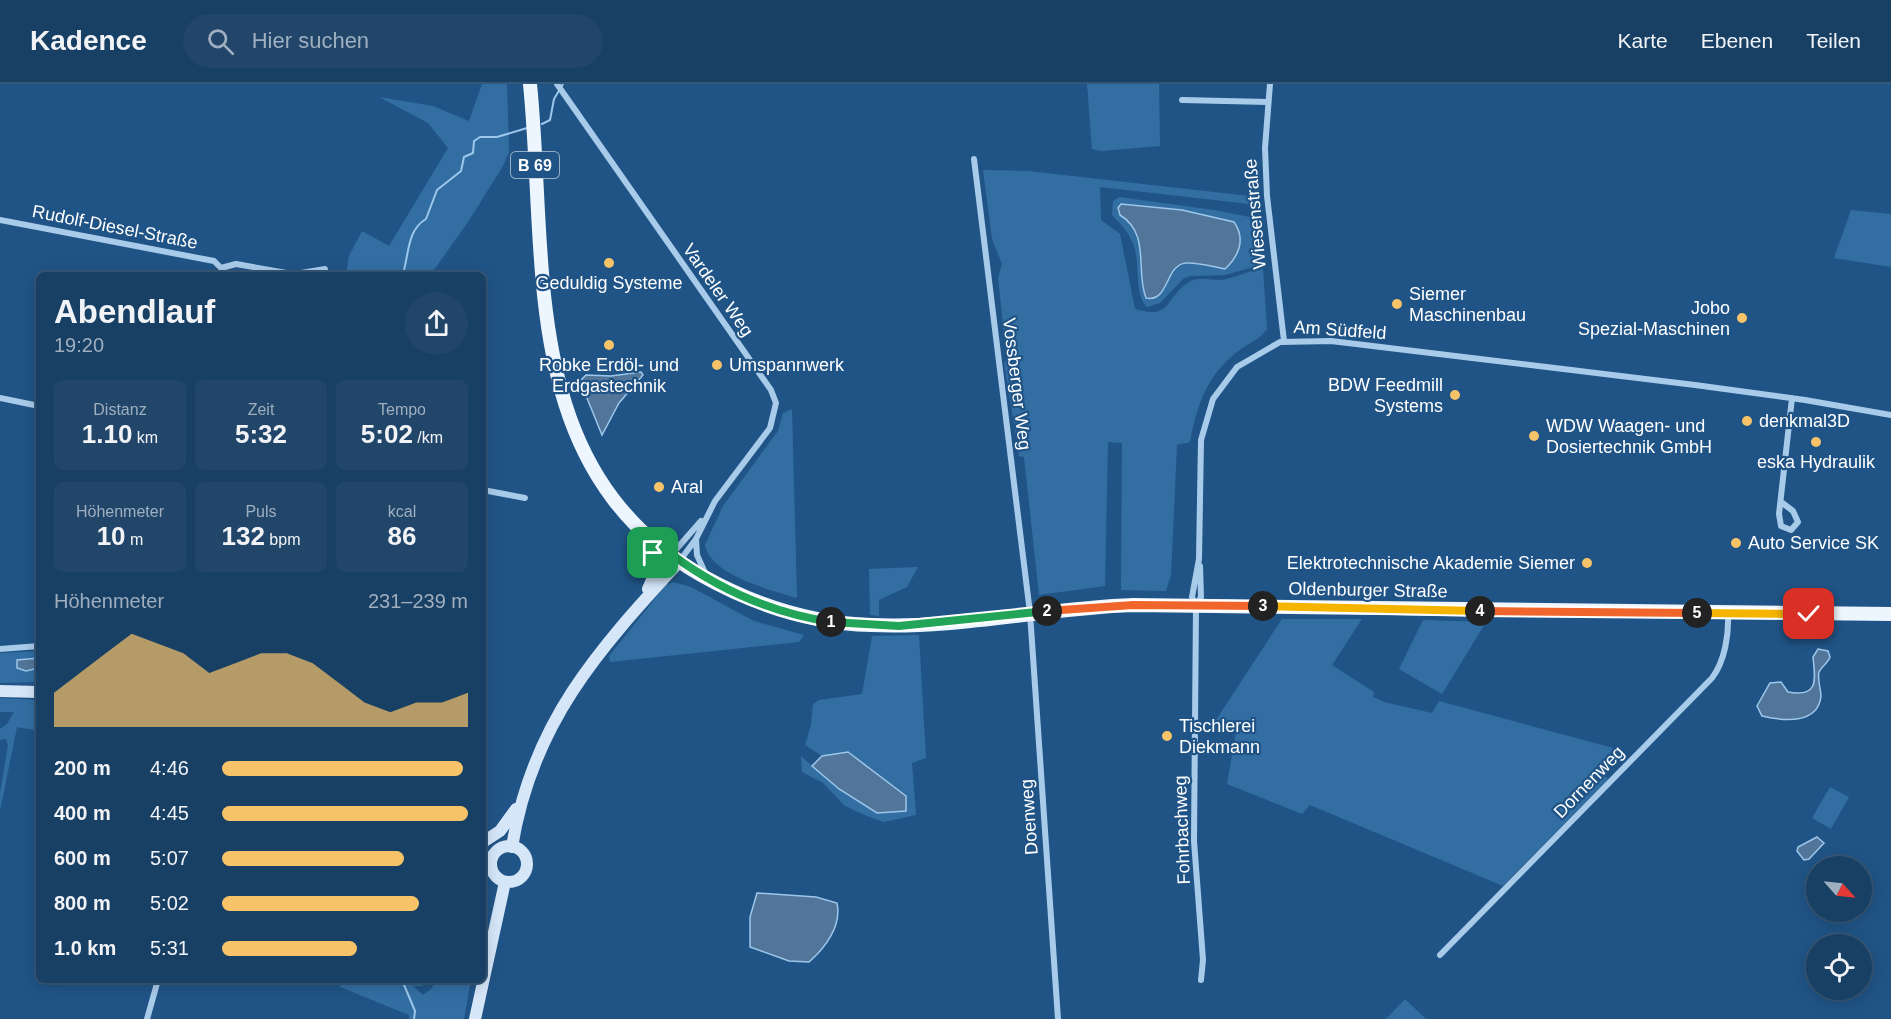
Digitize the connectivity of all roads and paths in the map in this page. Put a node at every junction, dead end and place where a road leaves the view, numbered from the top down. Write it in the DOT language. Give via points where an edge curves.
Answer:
graph roads {
  1 [pos="531,84"];
  2 [pos="557,84"];
  3 [pos="1270,84"];
  4 [pos="1182,100"];
  5 [pos="1268,102"];
  6 [pos="974,159"];
  7 [pos="0,220"];
  8 [pos="325,269"];
  9 [pos="222,271"];
  10 [pos="282,272"];
  11 [pos="306,272"];
  12 [pos="1284,341"];
  13 [pos="0,398"];
  14 [pos="1792,398"];
  15 [pos="36,405"];
  16 [pos="1891,415"];
  17 [pos="486,491"];
  18 [pos="525,498"];
  19 [pos="1781,502"];
  20 [pos="706,516"];
  21 [pos="649,537"];
  22 [pos="696,539"];
  23 [pos="675,557"];
  24 [pos="656,571"];
  25 [pos="708,578"];
  26 [pos="645,596"];
  27 [pos="1196,606"];
  28 [pos="1030,612"];
  29 [pos="1728,613"];
  30 [pos="1891,614"];
  31 [pos="36,646"];
  32 [pos="0,649"];
  33 [pos="0,691"];
  34 [pos="36,692"];
  35 [pos="519,806"];
  36 [pos="486,840"];
  37 [pos="512,847"];
  38 [pos="487,860"];
  39 [pos="505,882"];
  40 [pos="1440,955"];
  41 [pos="486,972"];
  42 [pos="1201,980"];
  43 [pos="157,983"];
  44 [pos="484,983"];
  45 [pos="147,1019"];
  46 [pos="476,1019"];
  47 [pos="1058,1019"];
  1 -- 21 [label="main road, B 69" via="541,277 554,368 568,416 586,455 612,497"];
  2 -- 20 [label="street, Vardeler Weg" via="771,390 776,403 771,428"];
  3 -- 5 [label="street, Wiesenstraße"];
  4 -- 5 [label="street"];
  5 -- 12 [label="street, Wiesenstraße" via="1264,148 1266,196"];
  6 -- 28 [label="street, Vossberger Weg"];
  7 -- 9 [label="street, Rudolf-Diesel-Straße" via="214,261"];
  8 -- 11 [label="street, Rudolf-Diesel-Straße"];
  9 -- 10 [label="street, Rudolf-Diesel-Straße" via="236,264"];
  12 -- 14 [label="street, Am Südfeld" via="1331,341"];
  12 -- 27 [label="street, Am Südfeld" via="1237,368 1208,409 1201,440 1199,560 1192,597"];
  13 -- 15 [label="street"];
  14 -- 16 [label="street, Am Südfeld"];
  14 -- 19 [label="street"];
  17 -- 18 [label="street"];
  20 -- 22 [label="street, Vardeler Weg"];
  20 -- 23 [label="street, Vardeler Weg"];
  21 -- 23 [label="main road, B 69"];
  21 -- 24 [label="main road"];
  22 -- 23 [label="street, Vardeler Weg"];
  22 -- 25 [label="street" via="697,555"];
  23 -- 24 [label="main road"];
  23 -- 25 [label="main road, Oldenburger Straße / B 69"];
  23 -- 26 [label="main road"];
  24 -- 26 [label="main road"];
  25 -- 28 [label="main road, Oldenburger Straße / B 69" via="768,607 842,624 899,626"];
  26 -- 35 [label="main road" via="575,684 560,709 533,765"];
  27 -- 28 [label="main road, Oldenburger Straße / B 69" via="1099,606"];
  27 -- 29 [label="main road, Oldenburger Straße / B 69"];
  27 -- 42 [label="street, Fohrbachweg" via="1194,841 1203,960"];
  28 -- 47 [label="street, Doenweg"];
  29 -- 30 [label="main road, Oldenburger Straße / B 69"];
  29 -- 40 [label="street, Dornenweg" via="1721,664 1712,678"];
  31 -- 32 [label="street"];
  33 -- 34 [label="main road"];
  35 -- 36 [label="main road" via="500,831"];
  35 -- 37 [label="main road"];
  37 -- 38 [label="main road" via="501,848"];
  37 -- 39 [label="main road" via="522,852 526,868 516,881"];
  38 -- 39 [label="main road" via="495,876"];
  39 -- 41 [label="main road"];
  43 -- 45 [label="street"];
  44 -- 46 [label="main road"];
}
